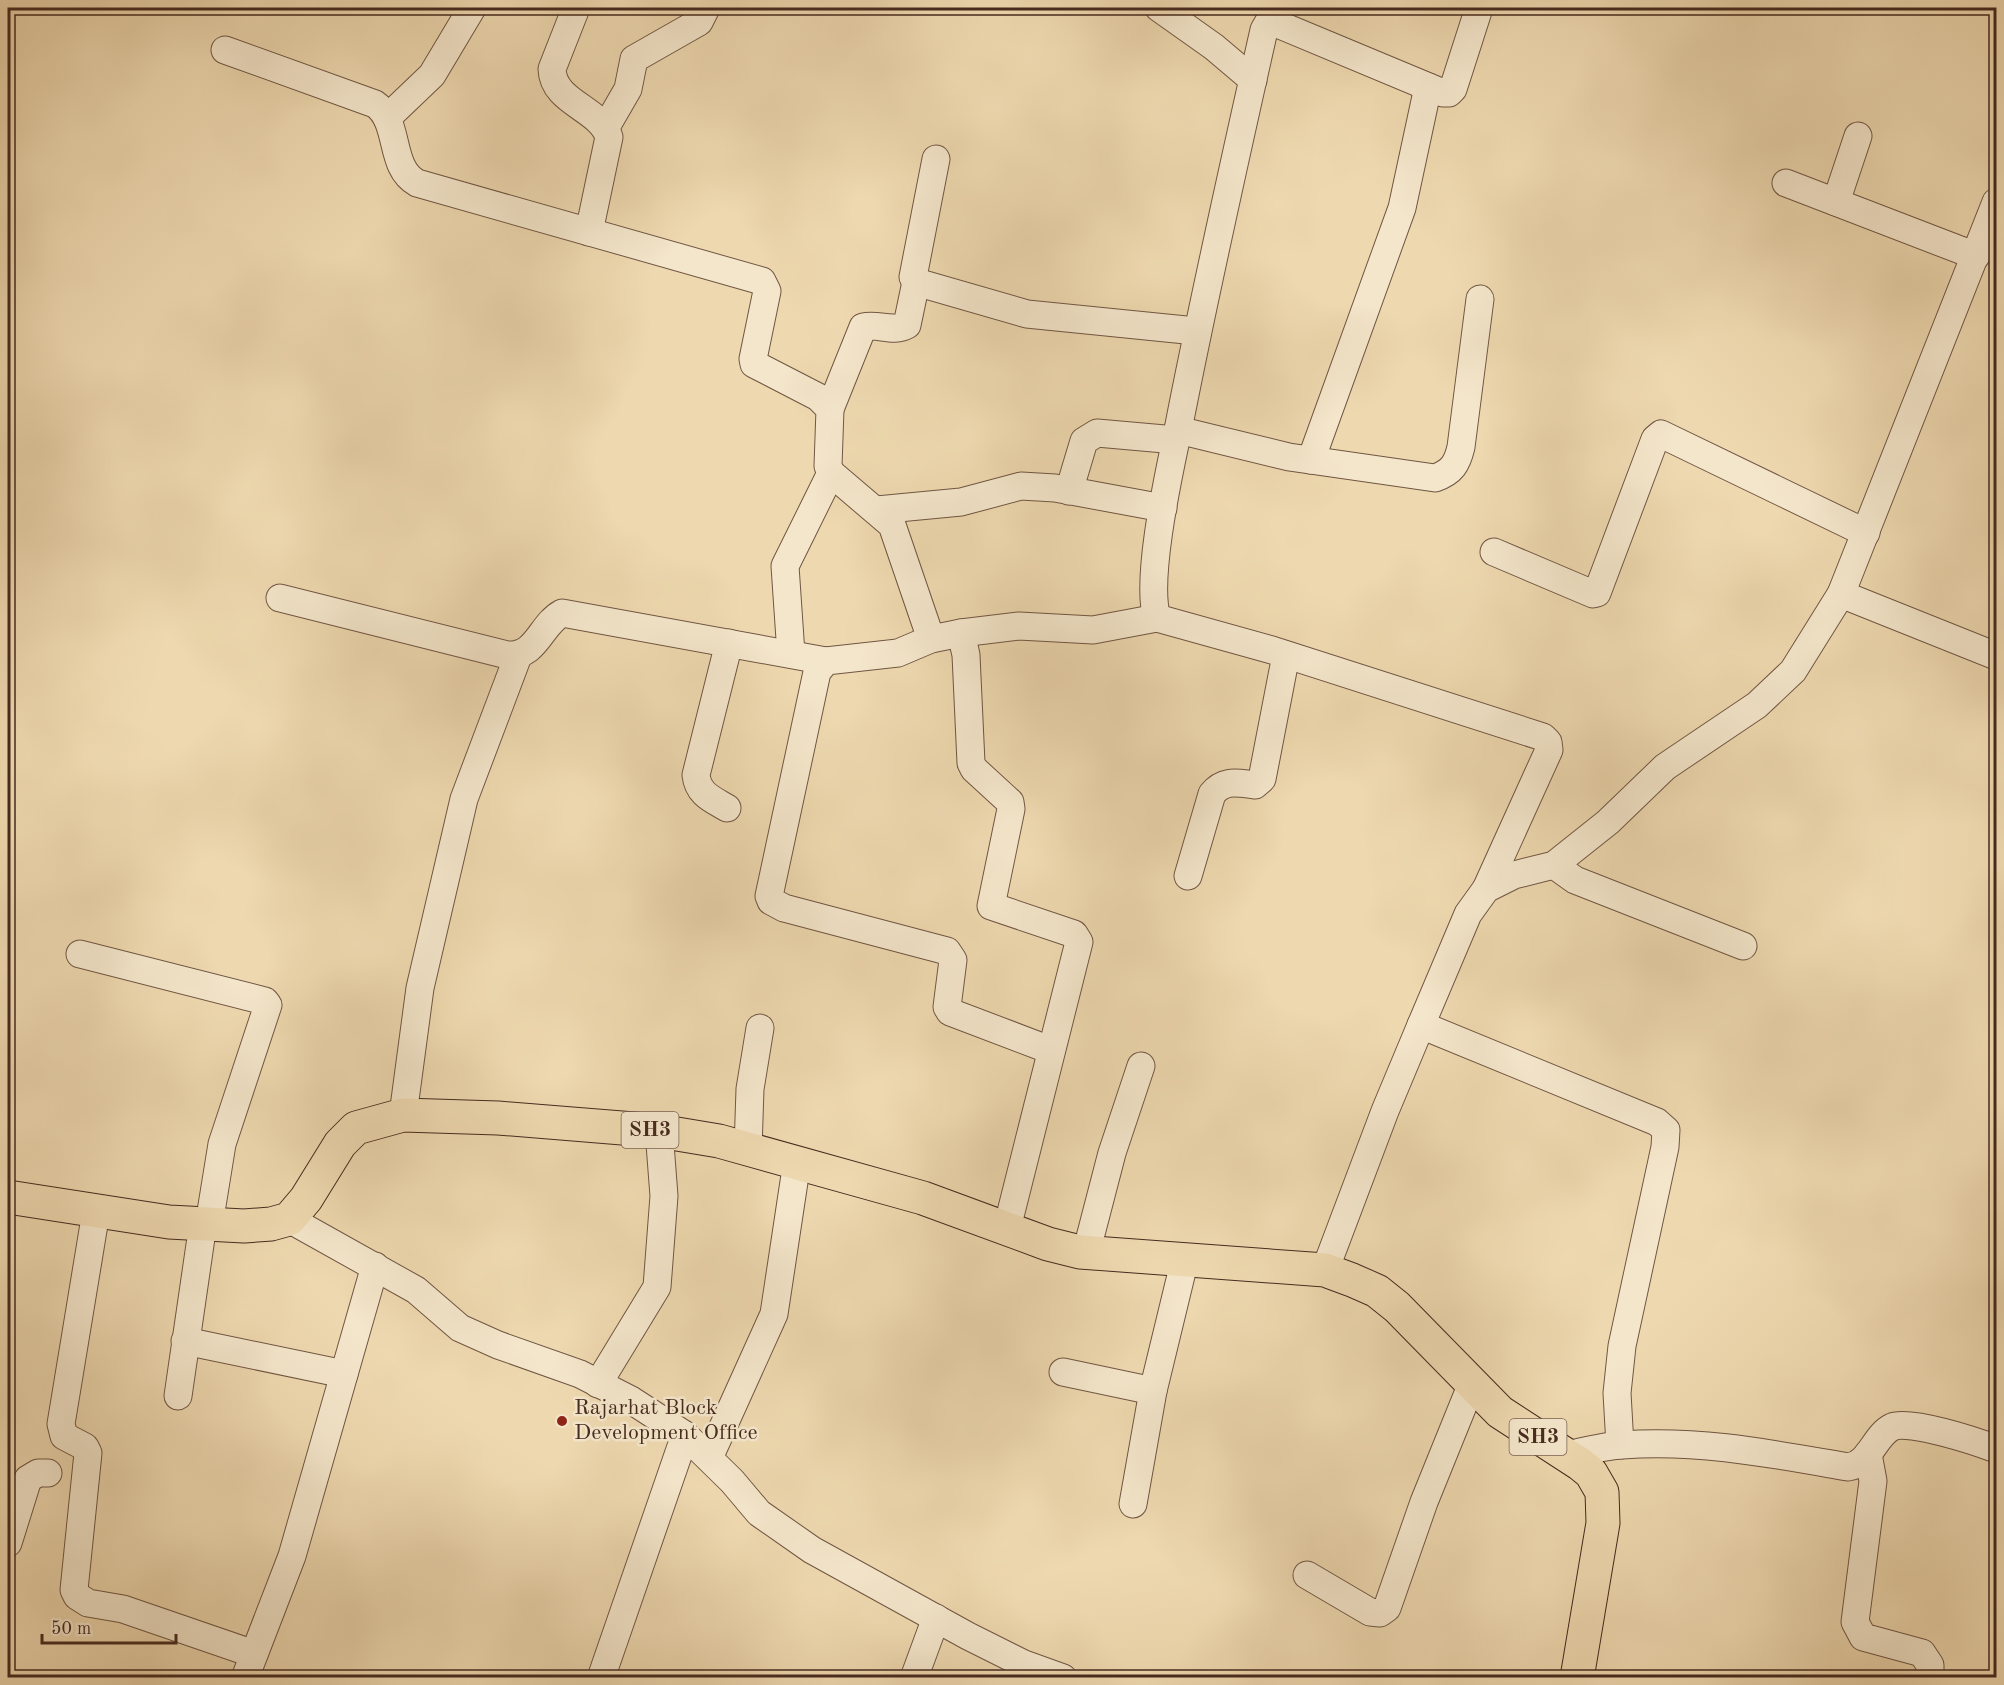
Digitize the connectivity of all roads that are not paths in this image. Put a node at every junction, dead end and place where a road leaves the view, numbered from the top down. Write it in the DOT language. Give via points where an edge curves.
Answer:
graph roads {
  1 [pos="472,8"];
  2 [pos="576,8"];
  3 [pos="706,8"];
  4 [pos="1159,8"];
  5 [pos="1479,8"];
  6 [pos="225,50"];
  7 [pos="1253,80"];
  8 [pos="1428,87"];
  9 [pos="387,118"];
  10 [pos="606,127"];
  11 [pos="1858,136"];
  12 [pos="936,159"];
  13 [pos="1786,183"];
  14 [pos="1836,202"];
  15 [pos="1996,202"];
  16 [pos="589,232"];
  17 [pos="1976,256"];
  18 [pos="916,282"];
  19 [pos="1480,299"];
  20 [pos="1196,331"];
  21 [pos="830,409"];
  22 [pos="1177,435"];
  23 [pos="1311,460"];
  24 [pos="831,473"];
  25 [pos="1069,490"];
  26 [pos="1163,508"];
  27 [pos="877,510"];
  28 [pos="1866,533"];
  29 [pos="1494,552"];
  30 [pos="1841,594"];
  31 [pos="280,598"];
  32 [pos="1157,618"];
  33 [pos="961,633"];
  34 [pos="931,639"];
  35 [pos="729,643"];
  36 [pos="791,654"];
  37 [pos="1286,655"];
  38 [pos="518,656"];
  39 [pos="1996,656"];
  40 [pos="826,661"];
  41 [pos="727,808"];
  42 [pos="1554,865"];
  43 [pos="1188,876"];
  44 [pos="1486,889"];
  45 [pos="1743,945"];
  46 [pos="80,954"];
  47 [pos="1421,1025"];
  48 [pos="760,1028"];
  49 [pos="1050,1050"];
  50 [pos="1141,1066"];
  51 [pos="403,1115"];
  52 [pos="659,1131"];
  53 [pos="748,1149"];
  54 [pos="797,1162"];
  55 [pos="8,1197"];
  56 [pos="96,1212"];
  57 [pos="289,1219"];
  58 [pos="206,1224"];
  59 [pos="1007,1228"];
  60 [pos="1086,1253"];
  61 [pos="1185,1259"];
  62 [pos="375,1266"];
  63 [pos="1325,1270"];
  64 [pos="185,1341"];
  65 [pos="1063,1372"];
  66 [pos="344,1374"];
  67 [pos="598,1384"];
  68 [pos="1471,1386"];
  69 [pos="1153,1391"];
  70 [pos="178,1396"];
  71 [pos="685,1436"];
  72 [pos="1620,1445"];
  73 [pos="1996,1449"];
  74 [pos="1868,1454"];
  75 [pos="1567,1455"];
  76 [pos="709,1458"];
  77 [pos="48,1473"];
  78 [pos="1133,1504"];
  79 [pos="8,1543"];
  80 [pos="1306,1575"];
  81 [pos="936,1618"];
  82 [pos="252,1671"];
  83 [pos="601,1677"];
  84 [pos="914,1677"];
  85 [pos="1063,1677"];
  86 [pos="1577,1677"];
  87 [pos="1930,1677"];
  1 -- 9 [label="street" via="432,75"];
  2 -- 10 [label="street" via="552,69 552,80"];
  3 -- 10 [label="street" via="699,22 634,59 628,89"];
  4 -- 7 [label="street"];
  5 -- 8 [label="street" via="1453,89 1443,93"];
  6 -- 9 [label="street" via="375,104"];
  7 -- 8 [label="street" via="1264,30 1268,23 1275,22"];
  7 -- 20 [label="street"];
  8 -- 23 [label="street" via="1402,208"];
  9 -- 16 [label="street" via="407,177 417,183"];
  10 -- 16 [label="street" via="609,137"];
  11 -- 14 [label="street"];
  12 -- 18 [label="street" via="913,277"];
  13 -- 14 [label="street"];
  14 -- 17 [label="street"];
  15 -- 17 [label="street"];
  16 -- 21 [label="street" via="762,281 767,291 754,364 818,398"];
  17 -- 28 [label="street"];
  18 -- 20 [label="street" via="1027,314"];
  18 -- 21 [label="street" via="907,325 896,329 863,327"];
  19 -- 23 [label="street" via="1461,447 1456,464 1446,474 1435,478"];
  20 -- 22 [label="street"];
  21 -- 24 [label="street"];
  22 -- 23 [label="street"];
  22 -- 25 [label="street" via="1097,433 1088,437"];
  22 -- 26 [label="street"];
  24 -- 27 [label="street"];
  24 -- 36 [label="street" via="785,566"];
  25 -- 26 [label="street"];
  25 -- 27 [label="street" via="1021,486 961,502"];
  26 -- 32 [label="street" via="1153,599"];
  27 -- 34 [label="street" via="892,525"];
  28 -- 29 [label="street" via="1661,434 1655,439 1597,593"];
  28 -- 30 [label="street"];
  30 -- 39 [label="street"];
  30 -- 42 [label="street" via="1793,671 1764,698 1665,766 1608,822"];
  31 -- 38 [label="street"];
  32 -- 33 [label="street" via="1093,630 1019,626"];
  32 -- 37 [label="street"];
  33 -- 34 [label="street"];
  33 -- 49 [label="street" via="966,655 971,764 1010,802 1011,809 991,906 1074,934 1079,942"];
  34 -- 40 [label="street" via="898,653"];
  35 -- 36 [label="street"];
  35 -- 38 [label="street" via="562,613 555,616 528,651"];
  35 -- 41 [label="street" via="696,774 697,785 705,796"];
  36 -- 40 [label="street"];
  37 -- 43 [label="street" via="1262,779 1255,785 1219,785 1212,794"];
  37 -- 44 [label="street" via="1544,737 1549,750"];
  38 -- 51 [label="street" via="464,799 420,988"];
  40 -- 49 [label="street" via="817,672 771,901 795,911 947,951 953,960 947,1007 950,1012"];
  42 -- 44 [label="street" via="1514,875"];
  42 -- 45 [label="street" via="1575,880"];
  44 -- 47 [label="street" via="1468,914"];
  46 -- 58 [label="street" via="265,1001 268,1005 222,1144"];
  47 -- 63 [label="street"];
  47 -- 72 [label="street" via="1658,1122 1666,1130 1622,1346 1617,1393"];
  48 -- 53 [label="street" via="750,1089"];
  49 -- 59 [label="street"];
  50 -- 60 [label="street" via="1112,1153"];
  51 -- 52 [label="main road, SH3"];
  51 -- 57 [label="main road, SH3" via="356,1128 340,1144"];
  52 -- 53 [label="main road, SH3"];
  52 -- 67 [label="street" via="664,1196 657,1287"];
  53 -- 54 [label="main road, SH3"];
  54 -- 59 [label="main road, SH3" via="923,1197"];
  54 -- 76 [label="street" via="774,1314"];
  55 -- 56 [label="main road"];
  56 -- 58 [label="main road"];
  56 -- 82 [label="street" via="61,1424 64,1436 85,1447 88,1453 74,1590 88,1603 123,1609"];
  57 -- 58 [label="main road" via="262,1224"];
  57 -- 62 [label="street"];
  58 -- 64 [label="street"];
  59 -- 60 [label="main road, SH3"];
  60 -- 61 [label="main road, SH3"];
  61 -- 63 [label="main road, SH3"];
  61 -- 69 [label="street"];
  62 -- 66 [label="street"];
  62 -- 67 [label="street" via="416,1290 460,1328"];
  63 -- 68 [label="main road, SH3" via="1377,1291"];
  64 -- 66 [label="street"];
  64 -- 70 [label="street"];
  65 -- 69 [label="street"];
  66 -- 82 [label="street" via="292,1556"];
  67 -- 71 [label="street" via="631,1400"];
  68 -- 75 [label="main road, SH3" via="1517,1425"];
  68 -- 80 [label="street" via="1387,1608 1380,1613 1370,1612"];
  69 -- 78 [label="street"];
  71 -- 76 [label="street"];
  71 -- 83 [label="street"];
  72 -- 74 [label="street" via="1674,1443 1762,1452 1848,1467"];
  72 -- 75 [label="street"];
  73 -- 74 [label="street" via="1902,1425 1892,1428"];
  74 -- 87 [label="street" via="1873,1481 1855,1622 1863,1636 1922,1653 1930,1665"];
  75 -- 86 [label="main road, SH3" via="1598,1483 1603,1504 1601,1547"];
  76 -- 81 [label="street" via="759,1513 812,1550"];
  77 -- 79 [label="street" via="28,1479"];
  81 -- 84 [label="street"];
  81 -- 85 [label="street" via="1024,1664"];
}
